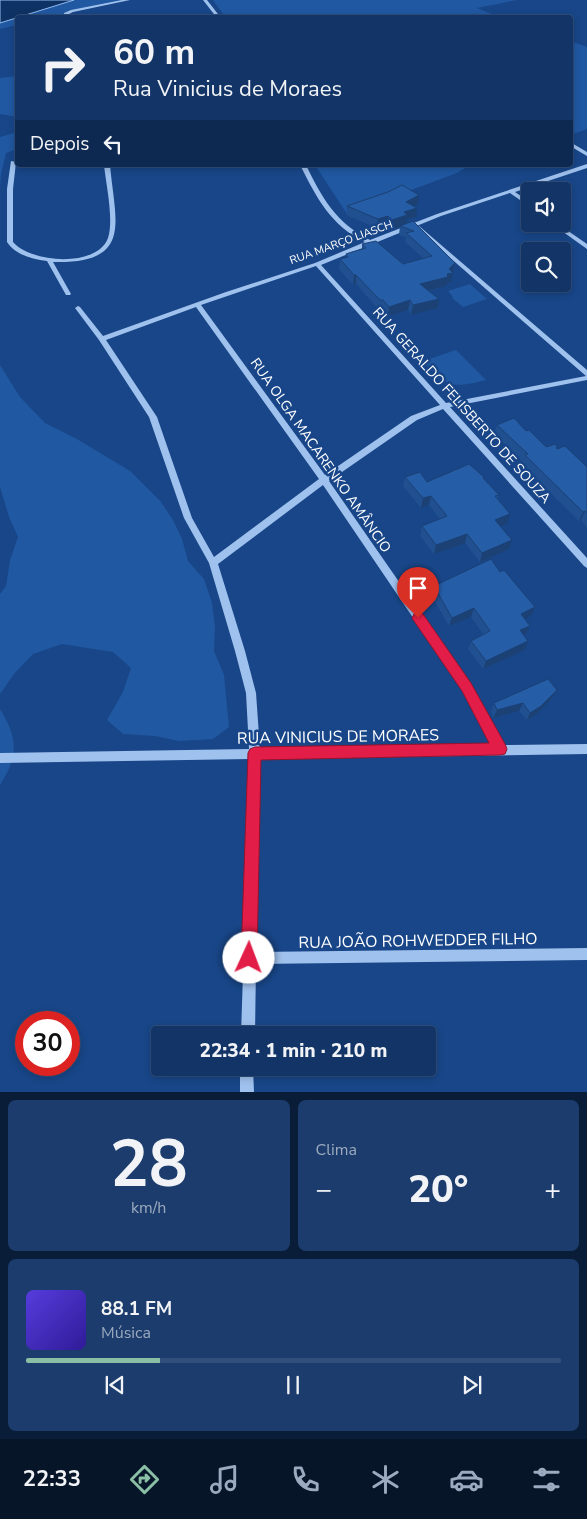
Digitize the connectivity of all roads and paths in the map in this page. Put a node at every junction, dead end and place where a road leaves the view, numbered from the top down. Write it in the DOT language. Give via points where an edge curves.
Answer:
graph roads {
  1 [pos="128,0"];
  2 [pos="205,0"];
  3 [pos="66,15"];
  4 [pos="217,15"];
  5 [pos="573,146"];
  6 [pos="587,154"];
  7 [pos="13,162"];
  8 [pos="587,166"];
  9 [pos="107,167"];
  10 [pos="304,167"];
  11 [pos="510,191"];
  12 [pos="521,199"];
  13 [pos="416,225"];
  14 [pos="566,232"];
  15 [pos="371,243"];
  16 [pos="587,248"];
  17 [pos="49,260"];
  18 [pos="316,264"];
  19 [pos="68,294"];
  20 [pos="198,305"];
  21 [pos="78,308"];
  22 [pos="102,339"];
  23 [pos="587,376"];
  24 [pos="444,406"];
  25 [pos="324,480"];
  26 [pos="212,563"];
  27 [pos="587,564"];
  28 [pos="500,749"];
  29 [pos="587,749"];
  30 [pos="255,753"];
  31 [pos="0,758"];
  32 [pos="587,954"];
  33 [pos="249,958"];
  34 [pos="248,1026"];
  35 [pos="247,1076"];
  36 [pos="247,1092"];
  1 -- 3 [label="street" via="79,9"];
  2 -- 4 [label="street"];
  5 -- 6 [label="street"];
  7 -- 17 [label="street" via="9,197 10,242 24,253"];
  8 -- 11 [label="street, RUA MARÇO LIASCH"];
  9 -- 17 [label="street" via="112,228 108,244 87,257"];
  10 -- 15 [label="street" via="335,218"];
  11 -- 12 [label="street"];
  11 -- 13 [label="street, RUA MARÇO LIASCH" via="439,214"];
  13 -- 15 [label="street, RUA MARÇO LIASCH"];
  13 -- 23 [label="street"];
  14 -- 16 [label="street"];
  15 -- 18 [label="street, RUA MARÇO LIASCH"];
  17 -- 19 [label="street"];
  18 -- 20 [label="street, RUA MARÇO LIASCH"];
  18 -- 24 [label="street, RUA GERALDO FELISBERTO DE SOUZA"];
  20 -- 22 [label="street, RUA MARÇO LIASCH"];
  20 -- 25 [label="street, RUA OLGA MACARENKO AMÂNCIO"];
  21 -- 22 [label="street"];
  22 -- 26 [label="street" via="153,417 188,518"];
  23 -- 24 [label="street"];
  24 -- 25 [label="street" via="414,418"];
  24 -- 27 [label="street, RUA GERALDO FELISBERTO DE SOUZA"];
  25 -- 26 [label="street"];
  25 -- 28 [label="street, RUA OLGA MACARENKO AMÂNCIO" via="466,687"];
  26 -- 30 [label="street" via="251,693"];
  28 -- 29 [label="street, RUA VINICIUS DE MORAES"];
  28 -- 30 [label="street, RUA VINICIUS DE MORAES"];
  30 -- 31 [label="street, RUA VINICIUS DE MORAES"];
  30 -- 33 [label="street"];
  32 -- 33 [label="street, RUA JOÃO ROHWEDDER FILHO"];
  33 -- 34 [label="street"];
  35 -- 36 [label="street"];
}
